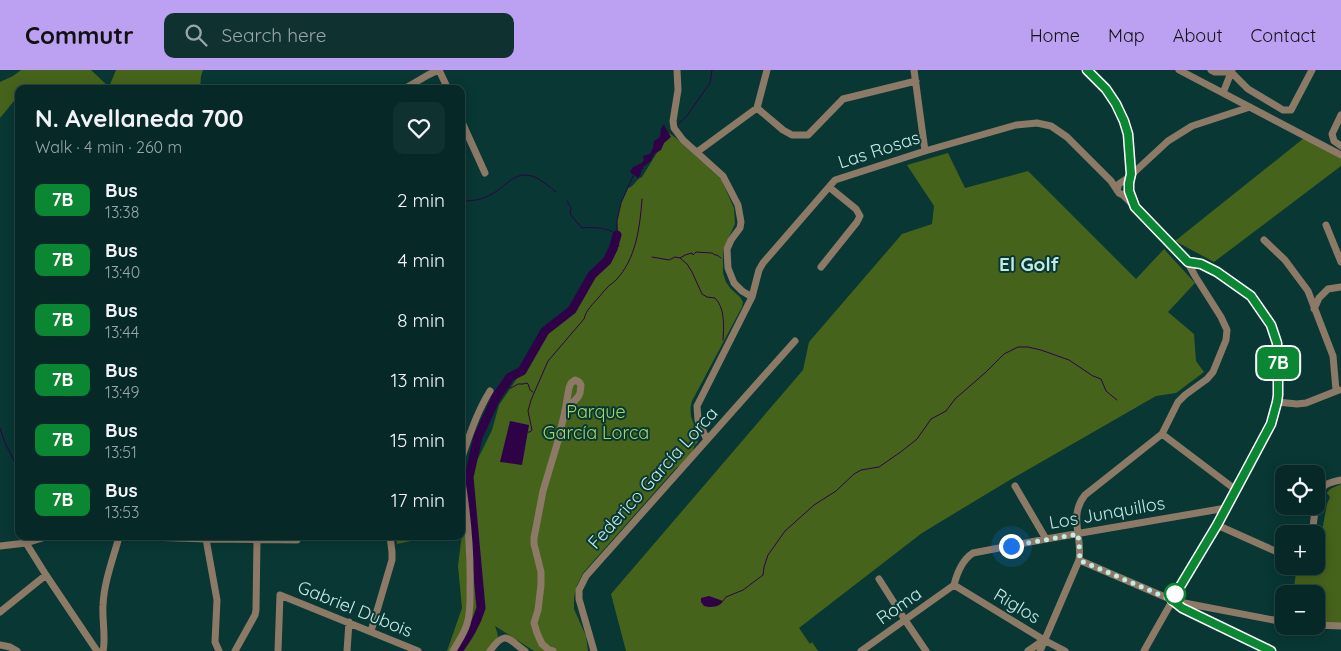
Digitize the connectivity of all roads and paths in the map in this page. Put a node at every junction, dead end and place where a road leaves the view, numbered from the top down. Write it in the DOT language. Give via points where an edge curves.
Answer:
graph roads {
  1 [pos="439,70"];
  2 [pos="676,70"];
  3 [pos="767,70"];
  4 [pos="914,70"];
  5 [pos="1087,70"];
  6 [pos="1179,70"];
  7 [pos="1211,70"];
  8 [pos="1312,70"];
  9 [pos="1232,71"];
  10 [pos="916,81"];
  11 [pos="411,85"];
  12 [pos="446,85"];
  13 [pos="1223,93"];
  14 [pos="1250,107"];
  15 [pos="757,108"];
  16 [pos="1341,115"];
  17 [pos="465,129"];
  18 [pos="1341,146"];
  19 [pos="925,151"];
  20 [pos="697,152"];
  21 [pos="1341,155"];
  22 [pos="1130,161"];
  23 [pos="1139,167"];
  24 [pos="485,173"];
  25 [pos="1131,174"];
  26 [pos="829,187"];
  27 [pos="1124,189"];
  28 [pos="1326,224"];
  29 [pos="1264,240"];
  30 [pos="1188,262"];
  31 [pos="1341,262"];
  32 [pos="821,267"];
  33 [pos="1341,287"];
  34 [pos="1328,289"];
  35 [pos="1308,291"];
  36 [pos="752,297"];
  37 [pos="1314,309"];
  38 [pos="795,341"];
  39 [pos="1339,390"];
  40 [pos="490,391"];
  41 [pos="1277,402"];
  42 [pos="565,411"];
  43 [pos="1162,434"];
  44 [pos="470,435"];
  45 [pos="465,438"];
  46 [pos="707,440"];
  47 [pos="465,448"];
  48 [pos="1341,480"];
  49 [pos="1015,486"];
  50 [pos="1236,490"];
  51 [pos="465,502"];
  52 [pos="1226,508"];
  53 [pos="1217,525"];
  54 [pos="1314,525"];
  55 [pos="1078,534"];
  56 [pos="1046,539"];
  57 [pos="26,540"];
  58 [pos="118,540"];
  59 [pos="206,540"];
  60 [pos="257,540"];
  61 [pos="390,540"];
  62 [pos="0,546"];
  63 [pos="1275,551"];
  64 [pos="1079,560"];
  65 [pos="46,575"];
  66 [pos="879,579"];
  67 [pos="954,585"];
  68 [pos="1172,600"];
  69 [pos="0,612"];
  70 [pos="905,620"];
  71 [pos="1275,620"];
  72 [pos="349,622"];
  73 [pos="1325,625"];
  74 [pos="1341,626"];
  75 [pos="371,631"];
  76 [pos="1044,640"];
  77 [pos="0,645"];
  78 [pos="869,648"];
  79 [pos="523,650"];
  80 [pos="17,651"];
  81 [pos="97,651"];
  82 [pos="103,651"];
  83 [pos="219,651"];
  84 [pos="235,651"];
  85 [pos="278,651"];
  86 [pos="347,651"];
  87 [pos="416,651"];
  88 [pos="453,651"];
  89 [pos="490,651"];
  90 [pos="553,651"];
  91 [pos="594,651"];
  92 [pos="860,651"];
  93 [pos="926,651"];
  94 [pos="1028,651"];
  95 [pos="1040,651"];
  96 [pos="1065,651"];
  97 [pos="1144,651"];
  98 [pos="1270,651"];
  1 -- 11 [label="street"];
  1 -- 12 [label="street"];
  2 -- 20 [label="street" via="678,90 673,125"];
  3 -- 15 [label="street"];
  4 -- 10 [label="street"];
  5 -- 22 [label="street" via="1116,104 1128,134"];
  6 -- 13 [label="street"];
  7 -- 9 [label="street"];
  8 -- 9 [label="street" via="1292,110 1283,110 1248,89"];
  9 -- 13 [label="street"];
  10 -- 15 [label="street" via="843,99 808,135 792,135"];
  10 -- 19 [label="street"];
  13 -- 14 [label="street"];
  14 -- 21 [label="street"];
  14 -- 23 [label="street" via="1192,126 1168,141"];
  15 -- 20 [label="street"];
  16 -- 18 [label="street" via="1332,134 1334,141"];
  17 -- 24 [label="street"];
  19 -- 26 [label="street, Las Rosas" via="835,180"];
  19 -- 27 [label="street, Las Rosas" via="1016,125 1036,123 1051,126 1067,137 1111,181"];
  20 -- 36 [label="street" via="723,176 738,206 741,222 727,250 728,268 734,282"];
  22 -- 23 [label="street"];
  22 -- 25 [label="street"];
  23 -- 25 [label="street"];
  25 -- 27 [label="street"];
  26 -- 32 [label="street" via="860,216"];
  26 -- 36 [label="street, Las Rosas" via="763,263"];
  27 -- 30 [label="street, Las Rosas" via="1135,207"];
  28 -- 31 [label="street"];
  29 -- 35 [label="street" via="1285,260"];
  30 -- 41 [label="street" via="1201,264 1232,281 1251,296 1271,325 1277,343"];
  30 -- 43 [label="street" via="1222,317 1227,330 1226,340 1213,372 1178,402"];
  33 -- 34 [label="street"];
  34 -- 35 [label="street"];
  34 -- 37 [label="street"];
  35 -- 37 [label="street"];
  36 -- 46 [label="street, Las Rosas" via="697,406 698,420"];
  37 -- 39 [label="street" via="1333,356"];
  38 -- 46 [label="street, Federico García Lorca"];
  39 -- 41 [label="street" via="1297,404"];
  40 -- 44 [label="street"];
  41 -- 50 [label="street" via="1271,424"];
  42 -- 42 [label="street" via="580,393 581,385 575,380 569,388"];
  42 -- 90 [label="street" via="534,538 541,572 534,622 542,644"];
  43 -- 50 [label="street"];
  43 -- 55 [label="street" via="1085,495 1077,512"];
  44 -- 45 [label="street"];
  44 -- 47 [label="street"];
  46 -- 91 [label="street, Federico García Lorca" via="586,576 579,590 579,600"];
  48 -- 54 [label="street" via="1322,488"];
  49 -- 56 [label="street"];
  50 -- 52 [label="street"];
  51 -- 88 [label="street" via="471,562 470,611"];
  52 -- 53 [label="street"];
  52 -- 55 [label="street, Los Junquillos"];
  53 -- 63 [label="street"];
  53 -- 68 [label="street"];
  55 -- 56 [label="street, Los Junquillos"];
  55 -- 64 [label="street"];
  56 -- 67 [label="street, Los Junquillos" via="973,553 965,560"];
  57 -- 62 [label="street"];
  57 -- 65 [label="street"];
  58 -- 82 [label="street" via="102,605"];
  59 -- 83 [label="street" via="217,600 215,642"];
  60 -- 84 [label="street" via="256,610"];
  61 -- 75 [label="street" via="392,560"];
  64 -- 68 [label="street"];
  64 -- 76 [label="street"];
  65 -- 69 [label="street"];
  65 -- 81 [label="street"];
  66 -- 70 [label="street"];
  67 -- 70 [label="street, Roma"];
  67 -- 76 [label="street, Riglos"];
  68 -- 71 [label="street"];
  68 -- 97 [label="street"];
  68 -- 98 [label="street"];
  70 -- 78 [label="street, Roma"];
  70 -- 93 [label="street"];
  72 -- 75 [label="street, Gabriel Dubois"];
  72 -- 85 [label="street, Gabriel Dubois" via="280,595"];
  72 -- 86 [label="street"];
  73 -- 74 [label="street"];
  75 -- 87 [label="street, Gabriel Dubois"];
  76 -- 94 [label="street"];
  76 -- 95 [label="street"];
  76 -- 96 [label="street, Riglos"];
  77 -- 80 [label="street"];
  78 -- 92 [label="street, Roma"];
  79 -- 89 [label="street" via="508,638 502,638"];
}
